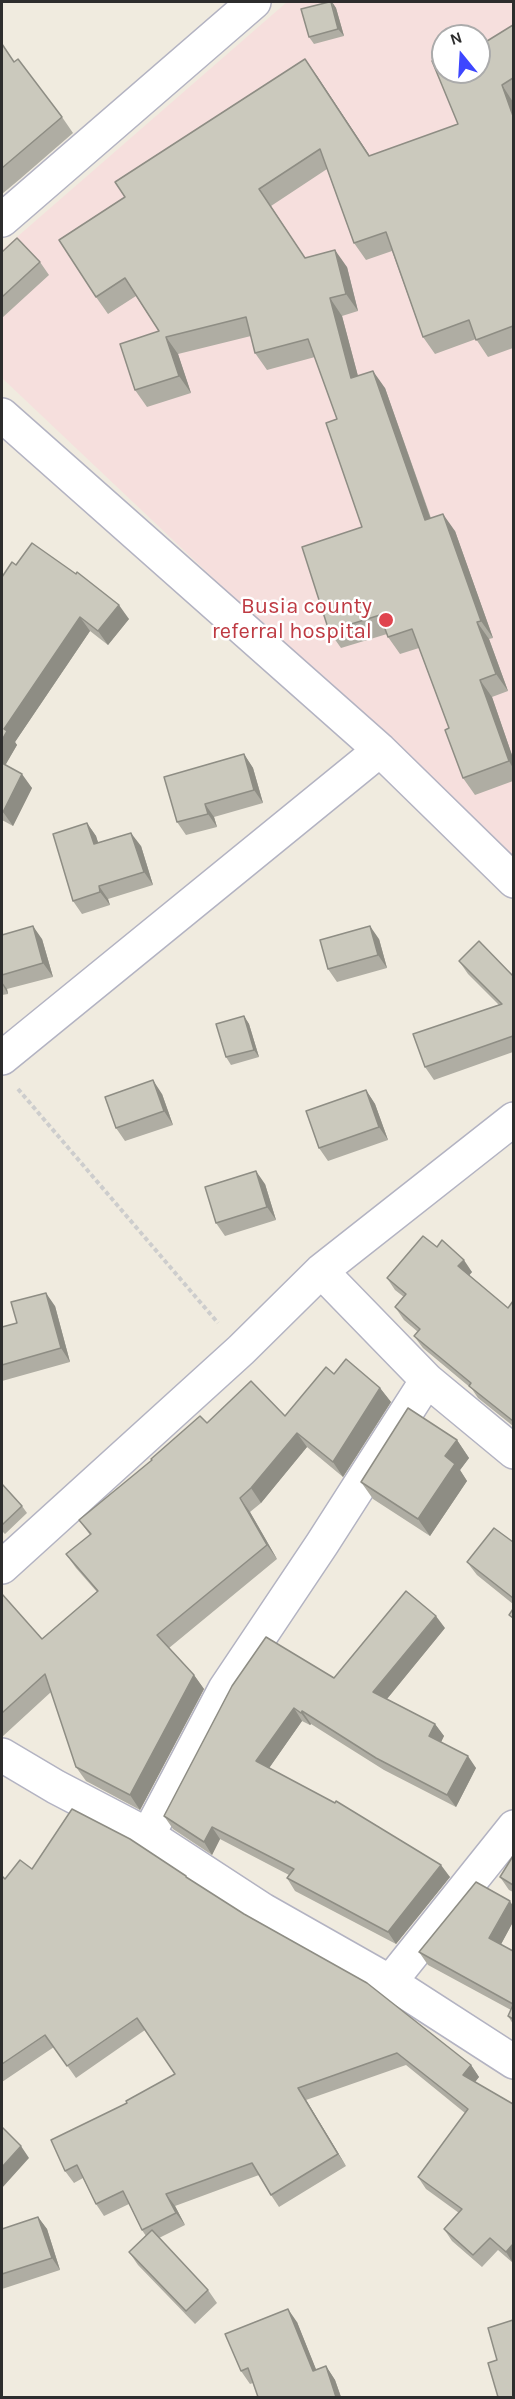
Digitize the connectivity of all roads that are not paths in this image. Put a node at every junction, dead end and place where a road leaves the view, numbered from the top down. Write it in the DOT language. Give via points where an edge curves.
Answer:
graph roads {
  1 [pos="254,2"];
  2 [pos="2,220"];
  3 [pos="2,416"];
  4 [pos="380,750"];
  5 [pos="513,881"];
  6 [pos="2,1058"];
  7 [pos="513,1119"];
  8 [pos="321,1271"];
  9 [pos="427,1380"];
  10 [pos="513,1452"];
  11 [pos="2,1567"];
  12 [pos="2,1755"];
  13 [pos="513,1827"];
  14 [pos="148,1835"];
  15 [pos="390,1982"];
  16 [pos="513,2062"];
  1 -- 2 [label="street"];
  3 -- 4 [label="street"];
  4 -- 5 [label="street"];
  4 -- 6 [label="street"];
  7 -- 8 [label="street"];
  8 -- 9 [label="street"];
  8 -- 11 [label="street" via="241,1350"];
  9 -- 10 [label="street"];
  9 -- 14 [label="street" via="225,1689"];
  12 -- 14 [label="street"];
  13 -- 15 [label="street"];
  14 -- 15 [label="street" via="264,1910"];
  15 -- 16 [label="street"];
}
